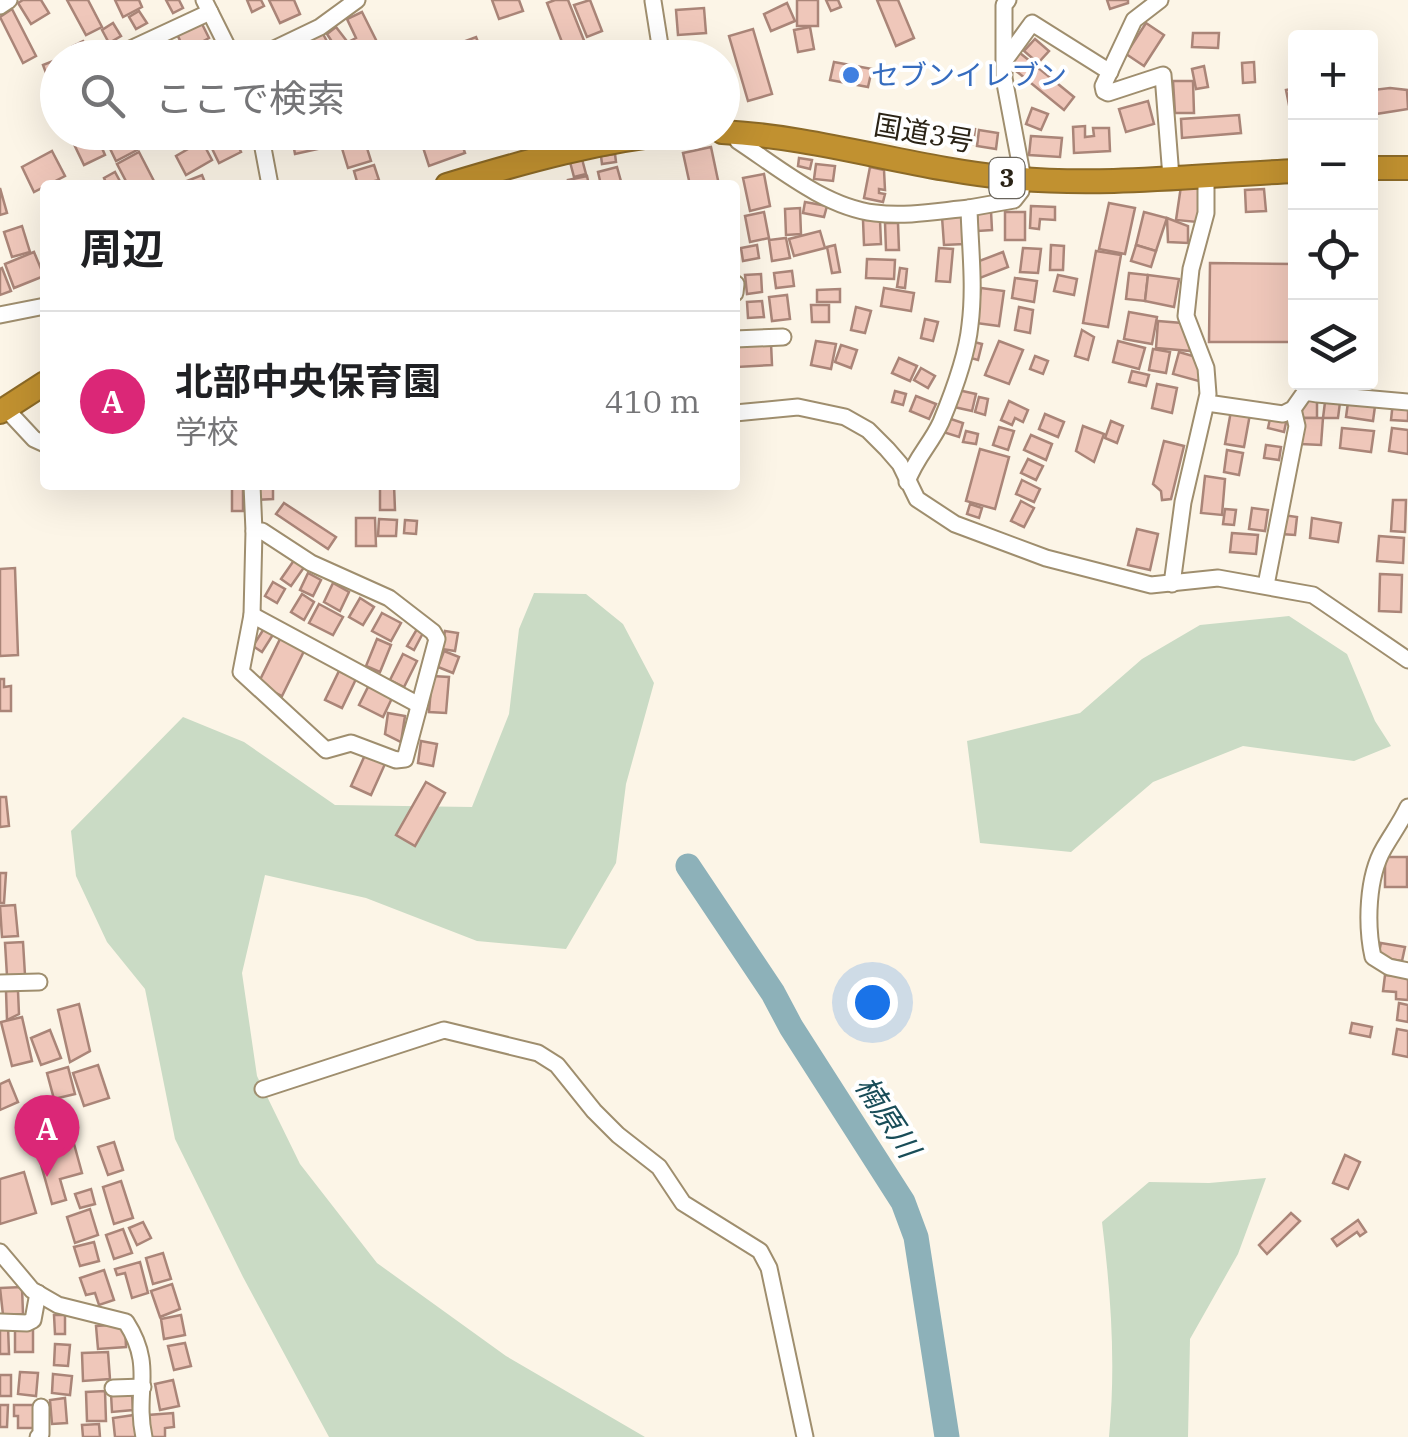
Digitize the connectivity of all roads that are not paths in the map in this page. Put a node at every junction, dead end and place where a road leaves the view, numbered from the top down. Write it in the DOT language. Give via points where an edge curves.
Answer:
graph roads {
  1 [pos="9,0"];
  2 [pos="357,0"];
  3 [pos="654,0"];
  4 [pos="1008,0"];
  5 [pos="1160,0"];
  6 [pos="0,6"];
  7 [pos="207,6"];
  8 [pos="144,40"];
  9 [pos="224,40"];
  10 [pos="293,40"];
  11 [pos="660,40"];
  12 [pos="1005,60"];
  13 [pos="1110,72"];
  14 [pos="740,134"];
  15 [pos="740,141"];
  16 [pos="263,150"];
  17 [pos="566,150"];
  18 [pos="1378,168"];
  19 [pos="1408,168"];
  20 [pos="1288,171"];
  21 [pos="1206,174"];
  22 [pos="1171,177"];
  23 [pos="1022,179"];
  24 [pos="269,180"];
  25 [pos="463,180"];
  26 [pos="969,208"];
  27 [pos="40,307"];
  28 [pos="0,314"];
  29 [pos="783,336"];
  30 [pos="740,339"];
  31 [pos="40,385"];
  32 [pos="1408,402"];
  33 [pos="1207,403"];
  34 [pos="1293,409"];
  35 [pos="3,411"];
  36 [pos="740,413"];
  37 [pos="40,442"];
  38 [pos="907,482"];
  39 [pos="252,490"];
  40 [pos="254,531"];
  41 [pos="1172,584"];
  42 [pos="1266,585"];
  43 [pos="252,614"];
  44 [pos="1408,660"];
  45 [pos="420,705"];
  46 [pos="1408,807"];
  47 [pos="1408,971"];
  48 [pos="38,982"];
  49 [pos="0,984"];
  50 [pos="263,1089"];
  51 [pos="0,1252"];
  52 [pos="38,1293"];
  53 [pos="0,1322"];
  54 [pos="143,1387"];
  55 [pos="113,1388"];
  56 [pos="41,1407"];
  57 [pos="38,1437"];
  58 [pos="144,1437"];
  59 [pos="805,1437"];
  1 -- 6 [label="street"];
  2 -- 10 [label="street"];
  3 -- 11 [label="street"];
  4 -- 12 [label="street"];
  5 -- 13 [label="street" via="1134,20"];
  7 -- 8 [label="street"];
  7 -- 9 [label="street"];
  12 -- 13 [label="street" via="1032,24"];
  12 -- 23 [label="street"];
  13 -- 22 [label="street" via="1103,86 1108,92 1163,75"];
  14 -- 23 [label="highway, 国道3号 / 3"];
  15 -- 26 [label="street" via="846,206 906,214"];
  16 -- 24 [label="street"];
  17 -- 25 [label="highway"];
  18 -- 19 [label="highway"];
  20 -- 21 [label="highway, 国道3号 / 3"];
  21 -- 22 [label="highway, 国道3号 / 3"];
  21 -- 33 [label="street" via="1206,213 1186,316 1206,368"];
  22 -- 23 [label="highway, 国道3号 / 3"];
  23 -- 26 [label="street" via="1014,200"];
  26 -- 38 [label="street" via="970,328 942,418"];
  27 -- 28 [label="street"];
  29 -- 30 [label="street"];
  31 -- 35 [label="highway"];
  32 -- 34 [label="street" via="1312,391"];
  33 -- 34 [label="street" via="1275,414"];
  33 -- 41 [label="street"];
  34 -- 42 [label="street" via="1296,426"];
  35 -- 37 [label="street"];
  36 -- 38 [label="street" via="798,407 844,417 887,449"];
  38 -- 41 [label="street" via="917,499 955,524 1096,574"];
  39 -- 40 [label="street"];
  40 -- 43 [label="street"];
  40 -- 45 [label="street" via="389,598 433,632 437,640"];
  41 -- 42 [label="street" via="1218,578"];
  42 -- 44 [label="street" via="1313,595"];
  43 -- 45 [label="street"];
  43 -- 45 [label="street" via="241,672 326,750 351,744 405,760"];
  46 -- 47 [label="street" via="1381,852 1370,895 1370,945 1373,957"];
  48 -- 49 [label="street"];
  50 -- 59 [label="street" via="444,1030 538,1053 557,1065 594,1112 660,1167 682,1204 760,1251"];
  51 -- 52 [label="street"];
  52 -- 53 [label="street" via="33,1320"];
  52 -- 54 [label="street" via="58,1305 126,1322 137,1340"];
  54 -- 55 [label="street"];
  54 -- 58 [label="street"];
  56 -- 57 [label="street"];
}
